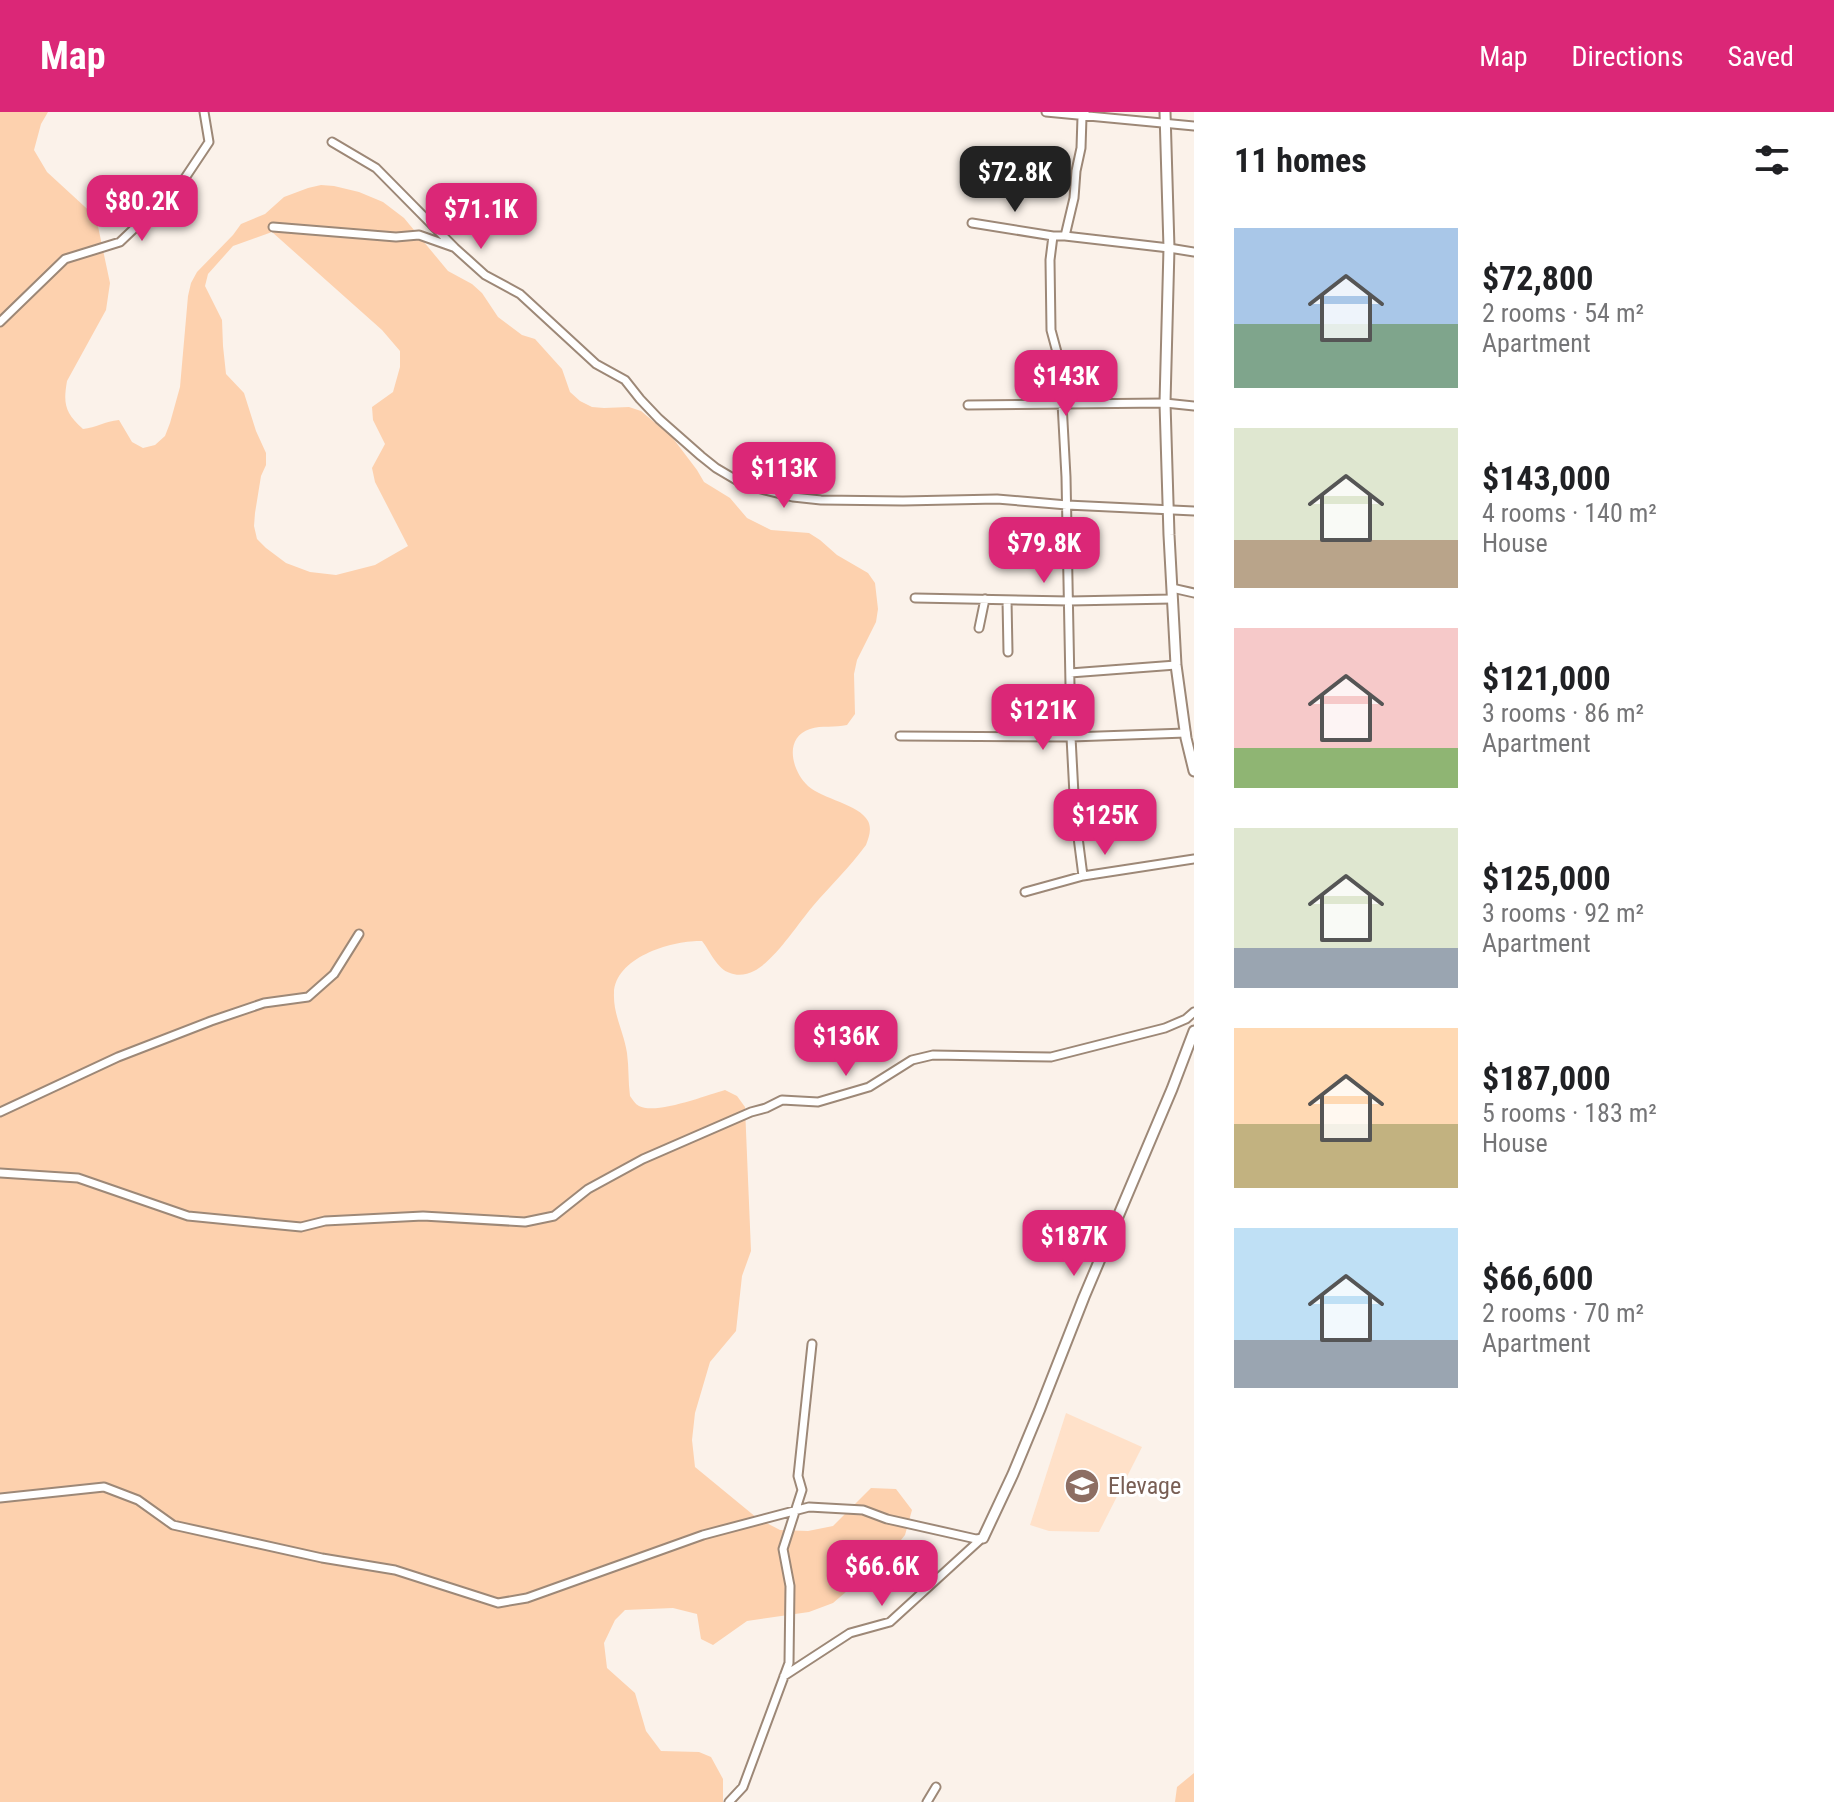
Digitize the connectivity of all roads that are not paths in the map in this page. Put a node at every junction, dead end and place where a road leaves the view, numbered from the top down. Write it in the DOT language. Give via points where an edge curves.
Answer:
graph roads {
  1 [pos="204,112"];
  2 [pos="1046,112"];
  3 [pos="1084,114"];
  4 [pos="1165,117"];
  5 [pos="1194,126"];
  6 [pos="332,142"];
  7 [pos="972,223"];
  8 [pos="273,227"];
  9 [pos="1053,236"];
  10 [pos="1065,236"];
  11 [pos="455,248"];
  12 [pos="1169,248"];
  13 [pos="1194,252"];
  14 [pos="0,322"];
  15 [pos="1062,403"];
  16 [pos="1165,403"];
  17 [pos="968,405"];
  18 [pos="1194,406"];
  19 [pos="1067,505"];
  20 [pos="1169,511"];
  21 [pos="1194,511"];
  22 [pos="1172,588"];
  23 [pos="1194,593"];
  24 [pos="915,598"];
  25 [pos="985,599"];
  26 [pos="1172,599"];
  27 [pos="1007,600"];
  28 [pos="1069,601"];
  29 [pos="979,628"];
  30 [pos="1008,652"];
  31 [pos="1176,665"];
  32 [pos="1070,673"];
  33 [pos="900,736"];
  34 [pos="1189,736"];
  35 [pos="1071,737"];
  36 [pos="1194,771"];
  37 [pos="1194,859"];
  38 [pos="1083,876"];
  39 [pos="1025,892"];
  40 [pos="359,934"];
  41 [pos="1194,1012"];
  42 [pos="1194,1031"];
  43 [pos="0,1112"];
  44 [pos="0,1173"];
  45 [pos="812,1344"];
  46 [pos="0,1498"];
  47 [pos="795,1511"];
  48 [pos="983,1538"];
  49 [pos="783,1677"];
  50 [pos="936,1787"];
  51 [pos="729,1802"];
  52 [pos="927,1802"];
  1 -- 14 [label="street" via="209,142 181,184 120,242 65,259"];
  2 -- 3 [label="street"];
  3 -- 4 [label="street"];
  3 -- 10 [label="street"];
  4 -- 5 [label="street"];
  4 -- 12 [label="street"];
  6 -- 11 [label="street" via="376,168"];
  7 -- 9 [label="street"];
  8 -- 11 [label="street" via="419,235"];
  9 -- 10 [label="street"];
  9 -- 15 [label="street" via="1051,330"];
  10 -- 12 [label="street"];
  11 -- 19 [label="street" via="485,275 520,294 596,364 625,380 701,456 738,481 821,500 997,499"];
  12 -- 13 [label="street"];
  12 -- 16 [label="street"];
  15 -- 16 [label="street"];
  15 -- 17 [label="street"];
  15 -- 19 [label="street"];
  16 -- 18 [label="street"];
  16 -- 20 [label="street"];
  19 -- 20 [label="street"];
  19 -- 28 [label="street"];
  20 -- 21 [label="street"];
  20 -- 22 [label="street"];
  22 -- 23 [label="street"];
  22 -- 26 [label="street"];
  24 -- 25 [label="street"];
  25 -- 27 [label="street"];
  25 -- 29 [label="street"];
  26 -- 28 [label="street"];
  26 -- 31 [label="street"];
  27 -- 28 [label="street"];
  27 -- 30 [label="street" via="1013,639"];
  28 -- 32 [label="street"];
  31 -- 32 [label="street"];
  31 -- 34 [label="street"];
  32 -- 35 [label="street"];
  33 -- 35 [label="street"];
  34 -- 35 [label="street"];
  34 -- 36 [label="street"];
  35 -- 38 [label="street"];
  37 -- 38 [label="street"];
  38 -- 39 [label="street"];
  40 -- 43 [label="street" via="334,974 308,997 264,1003 211,1021"];
  41 -- 44 [label="street" via="1165,1028 1080,1051 1051,1057 933,1055 912,1060 869,1087 831,1099 782,1100 643,1159 588,1189 554,1216 525,1222 423,1216 301,1227 188,1216 78,1178"];
  42 -- 48 [label="street"];
  45 -- 47 [label="street" via="798,1476 802,1490"];
  46 -- 47 [label="street" via="104,1487 138,1500 173,1525 395,1570 498,1603 527,1598 703,1535"];
  47 -- 48 [label="street" via="863,1510"];
  47 -- 49 [label="street" via="783,1549 790,1586 789,1663"];
  48 -- 49 [label="street" via="890,1622 850,1633"];
  49 -- 51 [label="street" via="743,1787"];
  50 -- 52 [label="street"];
}
